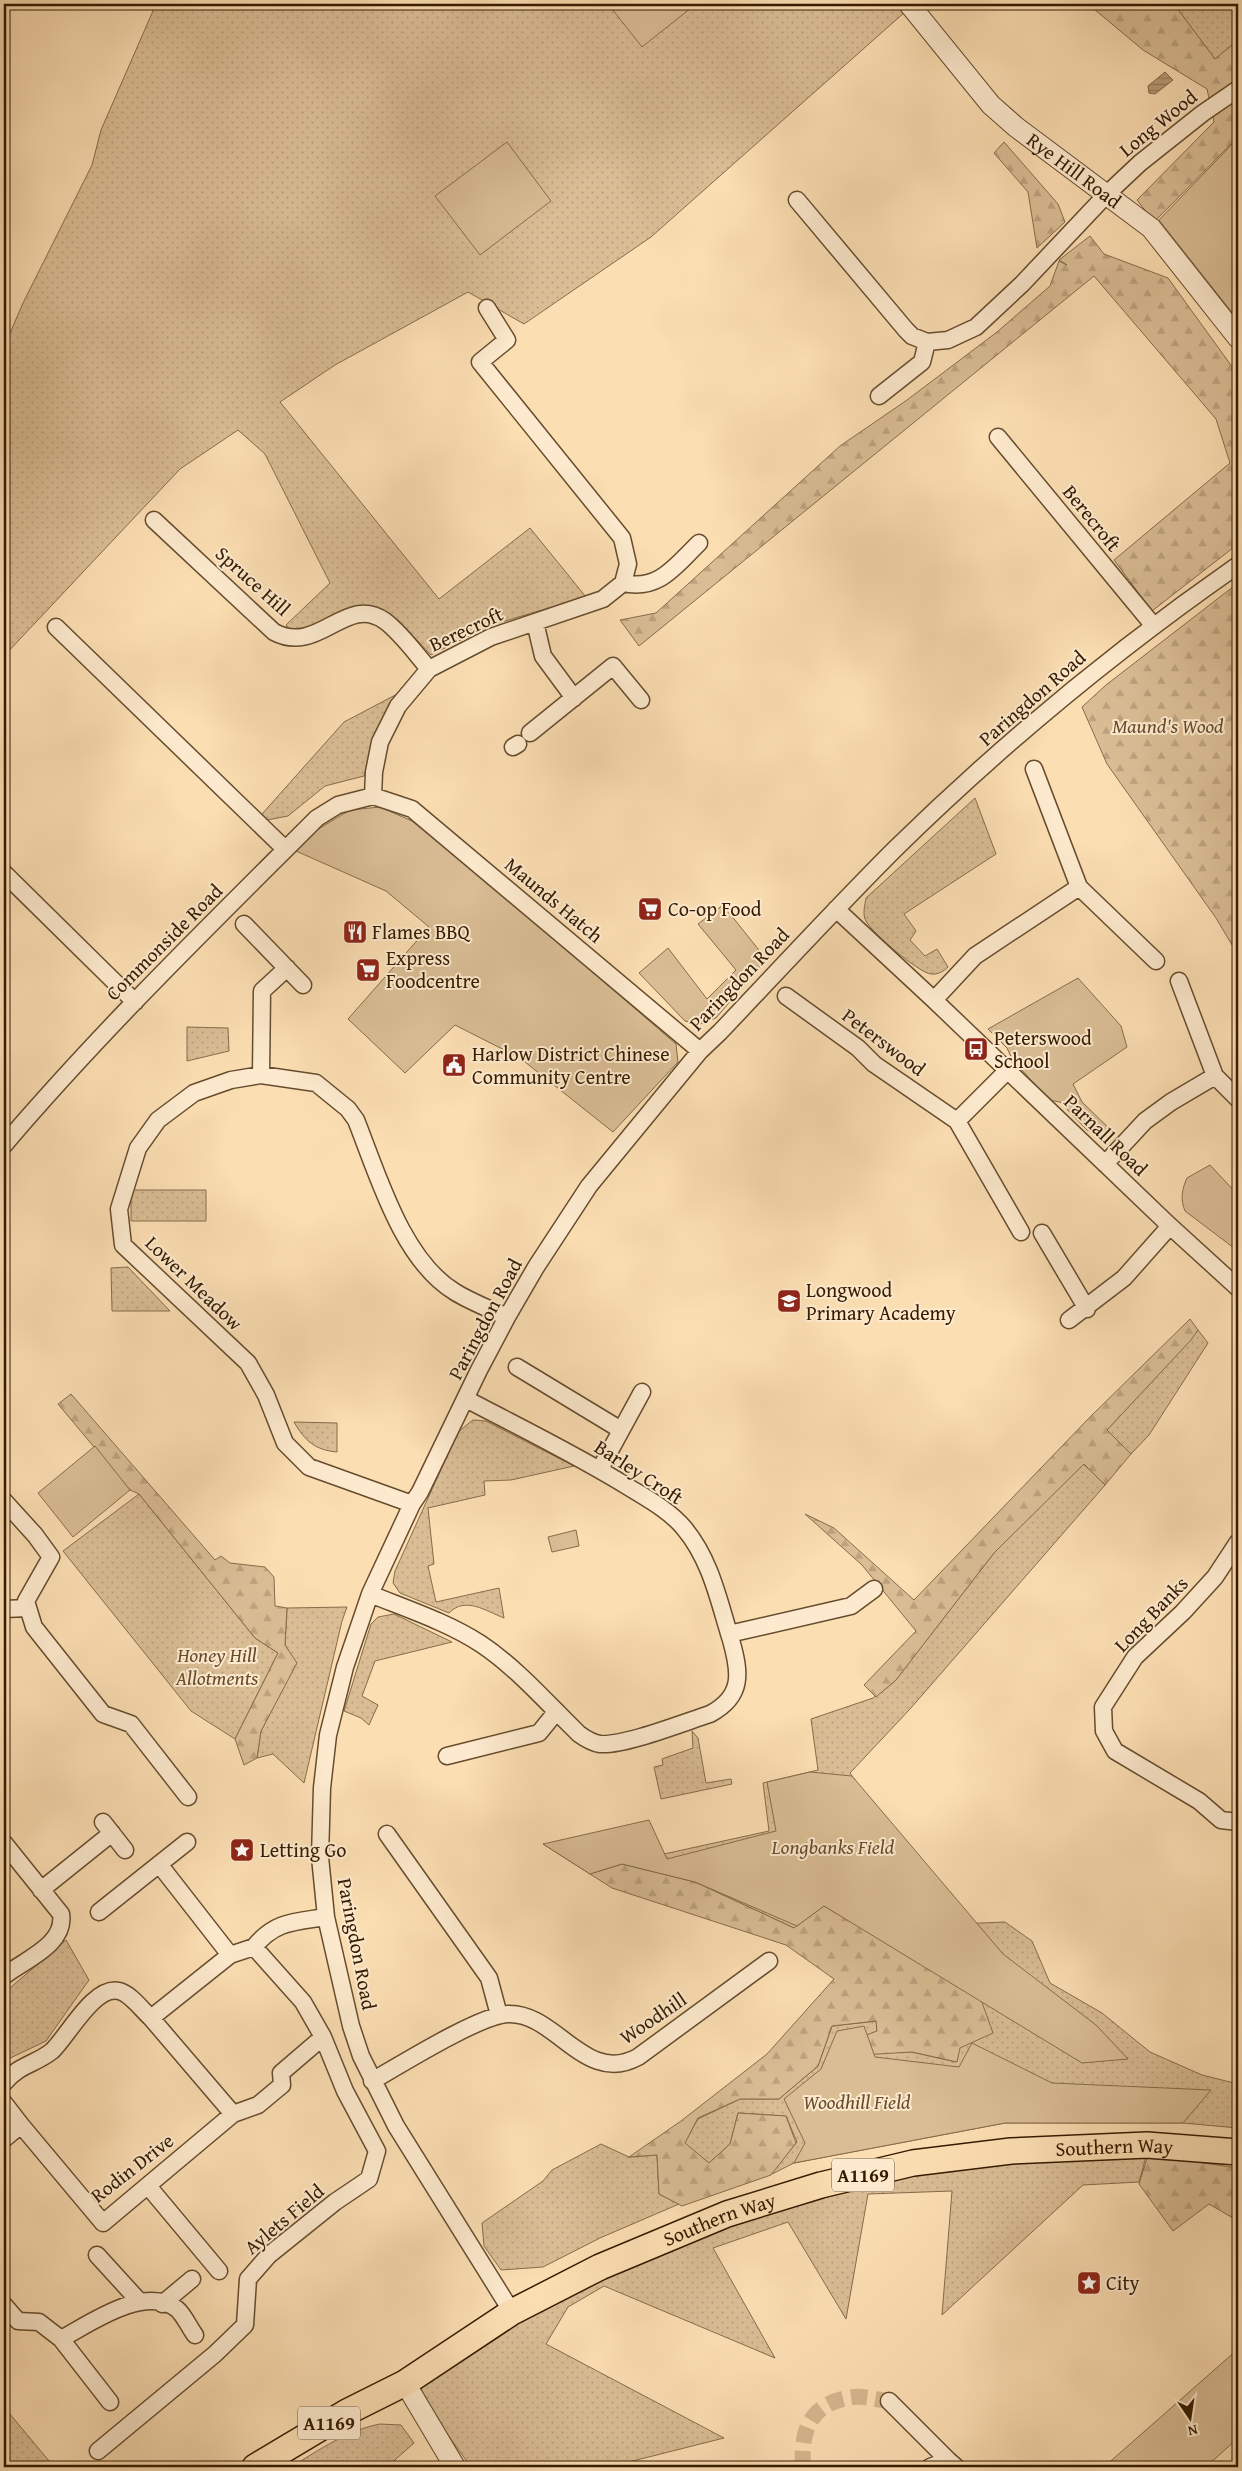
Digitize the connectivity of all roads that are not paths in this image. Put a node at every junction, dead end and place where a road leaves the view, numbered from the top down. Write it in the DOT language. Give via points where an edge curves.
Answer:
graph roads {
  1 [pos="910,4"];
  2 [pos="1238,89"];
  3 [pos="1107,194"];
  4 [pos="797,200"];
  5 [pos="487,308"];
  6 [pos="1238,338"];
  7 [pos="927,342"];
  8 [pos="879,396"];
  9 [pos="998,438"];
  10 [pos="154,520"];
  11 [pos="698,543"];
  12 [pos="1238,565"];
  13 [pos="623,583"];
  14 [pos="535,622"];
  15 [pos="1153,625"];
  16 [pos="56,627"];
  17 [pos="430,669"];
  18 [pos="574,698"];
  19 [pos="641,700"];
  20 [pos="520,741"];
  21 [pos="1034,769"];
  22 [pos="373,796"];
  23 [pos="285,849"];
  24 [pos="4,873"];
  25 [pos="1079,887"];
  26 [pos="836,909"];
  27 [pos="244,924"];
  28 [pos="1156,961"];
  29 [pos="286,968"];
  30 [pos="1179,981"];
  31 [pos="303,985"];
  32 [pos="786,996"];
  33 [pos="934,1000"];
  34 [pos="135,1002"];
  35 [pos="700,1051"];
  36 [pos="1008,1071"];
  37 [pos="261,1075"];
  38 [pos="1215,1076"];
  39 [pos="1238,1099"];
  40 [pos="958,1120"];
  41 [pos="4,1145"];
  42 [pos="1105,1164"];
  43 [pos="1170,1226"];
  44 [pos="1021,1232"];
  45 [pos="1042,1232"];
  46 [pos="1238,1288"];
  47 [pos="1087,1308"];
  48 [pos="507,1317"];
  49 [pos="1070,1320"];
  50 [pos="517,1366"];
  51 [pos="642,1392"];
  52 [pos="466,1399"];
  53 [pos="621,1430"];
  54 [pos="600,1469"];
  55 [pos="4,1501"];
  56 [pos="412,1504"];
  57 [pos="1238,1542"];
  58 [pos="874,1590"];
  59 [pos="370,1594"];
  60 [pos="28,1608"];
  61 [pos="4,1609"];
  62 [pos="729,1634"];
  63 [pos="556,1712"];
  64 [pos="446,1756"];
  65 [pos="188,1797"];
  66 [pos="1238,1822"];
  67 [pos="387,1834"];
  68 [pos="186,1842"];
  69 [pos="4,1843"];
  70 [pos="125,1850"];
  71 [pos="159,1864"];
  72 [pos="41,1890"];
  73 [pos="100,1912"];
  74 [pos="326,1917"];
  75 [pos="254,1948"];
  76 [pos="230,1955"];
  77 [pos="769,1961"];
  78 [pos="4,1976"];
  79 [pos="499,2015"];
  80 [pos="151,2018"];
  81 [pos="323,2037"];
  82 [pos="372,2081"];
  83 [pos="4,2083"];
  84 [pos="4,2103"];
  85 [pos="233,2114"];
  86 [pos="21,2125"];
  87 [pos="4,2139"];
  88 [pos="1238,2152"];
  89 [pos="148,2186"];
  90 [pos="97,2255"];
  91 [pos="219,2271"];
  92 [pos="192,2280"];
  93 [pos="139,2301"];
  94 [pos="162,2304"];
  95 [pos="4,2305"];
  96 [pos="512,2312"];
  97 [pos="195,2335"];
  98 [pos="61,2339"];
  99 [pos="405,2383"];
  100 [pos="889,2401"];
  101 [pos="110,2402"];
  102 [pos="98,2451"];
  103 [pos="952,2463"];
  104 [pos="255,2467"];
  105 [pos="455,2467"];
  106 [pos="930,2467"];
  1 -- 3 [label="street, Rye Hill Road" via="991,105"];
  2 -- 3 [label="street, Long Wood" via="1172,137"];
  3 -- 6 [label="street, Rye Hill Road" via="1151,228"];
  3 -- 7 [label="street" via="1022,284 976,327 948,340"];
  4 -- 7 [label="street" via="906,330"];
  5 -- 13 [label="street" via="508,340 480,362 622,538 628,564"];
  7 -- 8 [label="street" via="922,362"];
  9 -- 15 [label="street, Berecroft"];
  10 -- 17 [label="street, Spruce Hill" via="274,632 291,638 309,637 344,618 368,615 384,621"];
  11 -- 13 [label="street" via="655,582 642,586"];
  12 -- 15 [label="street, Paringdon Road"];
  13 -- 14 [label="street, Berecroft" via="603,599"];
  14 -- 17 [label="street, Berecroft" via="491,637"];
  14 -- 18 [label="street" via="543,656"];
  15 -- 26 [label="street, Paringdon Road" via="1097,668 945,803"];
  16 -- 23 [label="street"];
  17 -- 22 [label="street, Berecroft" via="398,706 380,742"];
  18 -- 19 [label="street" via="613,666"];
  18 -- 20 [label="street"];
  21 -- 25 [label="street"];
  22 -- 23 [label="street, Commonside Road" via="338,806 316,818"];
  22 -- 35 [label="street, Maunds Hatch" via="412,809"];
  23 -- 34 [label="street, Commonside Road"];
  24 -- 34 [label="street"];
  25 -- 28 [label="street"];
  25 -- 33 [label="street" via="986,948"];
  26 -- 33 [label="street, Parnall Road"];
  26 -- 35 [label="street, Paringdon Road"];
  27 -- 29 [label="street"];
  29 -- 31 [label="street"];
  29 -- 37 [label="street" via="262,991"];
  30 -- 38 [label="street"];
  32 -- 40 [label="street, Peterswood" via="858,1048 874,1064"];
  33 -- 36 [label="street, Parnall Road"];
  34 -- 41 [label="street, Commonside Road"];
  35 -- 48 [label="street, Paringdon Road" via="589,1186"];
  36 -- 40 [label="street"];
  36 -- 42 [label="street, Parnall Road"];
  37 -- 48 [label="street, Lower Meadow" via="316,1083 348,1109 356,1120 393,1213 418,1259 454,1292"];
  37 -- 56 [label="street, Lower Meadow" via="231,1080 194,1093 158,1120 138,1148 119,1209 124,1245 248,1364 266,1395 285,1443 309,1467"];
  38 -- 39 [label="street"];
  38 -- 42 [label="street" via="1145,1120"];
  40 -- 44 [label="street, Peterswood"];
  42 -- 43 [label="street, Parnall Road"];
  43 -- 46 [label="street, Parnall Road"];
  43 -- 47 [label="street" via="1124,1278"];
  45 -- 47 [label="street"];
  47 -- 49 [label="street"];
  48 -- 52 [label="street, Paringdon Road"];
  50 -- 53 [label="street, Barley Croft"];
  51 -- 53 [label="street"];
  52 -- 54 [label="street, Barley Croft"];
  52 -- 56 [label="street, Paringdon Road"];
  53 -- 54 [label="street"];
  54 -- 62 [label="street, Barley Croft" via="654,1503 684,1528 706,1563"];
  55 -- 60 [label="street" via="50,1557 32,1587 26,1601"];
  56 -- 59 [label="street, Paringdon Road"];
  57 -- 66 [label="street, Long Banks" via="1215,1577 1135,1657 1104,1707 1104,1731 1117,1752 1199,1801 1221,1820"];
  58 -- 62 [label="street" via="851,1606"];
  59 -- 63 [label="street, Barley Croft" via="479,1643"];
  59 -- 74 [label="street, Paringdon Road" via="345,1667 328,1735 322,1788 320,1857"];
  60 -- 61 [label="street"];
  60 -- 65 [label="street" via="34,1628 103,1714 131,1724"];
  62 -- 63 [label="street, Barley Croft" via="738,1664 737,1684 729,1700 710,1714 621,1742 604,1744 585,1738"];
  63 -- 64 [label="street" via="539,1733"];
  67 -- 79 [label="street" via="489,1978"];
  68 -- 71 [label="street"];
  69 -- 72 [label="street"];
  70 -- 72 [label="street" via="107,1828"];
  71 -- 73 [label="street"];
  71 -- 76 [label="street"];
  72 -- 78 [label="street" via="61,1914 62,1929 55,1939"];
  74 -- 75 [label="street" via="284,1923 265,1934"];
  74 -- 82 [label="street, Paringdon Road" via="351,2026"];
  75 -- 76 [label="street"];
  75 -- 81 [label="street, Aylets Field" via="303,2002"];
  76 -- 80 [label="street"];
  77 -- 79 [label="street, Woodhill" via="638,2056 622,2064 594,2059 527,2017"];
  79 -- 82 [label="street, Woodhill" via="480,2022"];
  80 -- 83 [label="street" via="129,1996 118,1990 104,1993 94,2000 51,2051 21,2067"];
  80 -- 85 [label="street"];
  81 -- 85 [label="street, Rodin Drive" via="281,2073 282,2085 258,2104"];
  81 -- 102 [label="street, Aylets Field" via="345,2091 377,2151 369,2179 334,2202 269,2255 248,2279 245,2325"];
  82 -- 96 [label="street, Paringdon Road" via="396,2126"];
  84 -- 86 [label="street"];
  85 -- 89 [label="street, Rodin Drive"];
  86 -- 87 [label="street"];
  86 -- 89 [label="street, Rodin Drive" via="103,2223"];
  88 -- 96 [label="main road, Southern Way / A1169" via="1147,2145 1011,2151 913,2163 821,2185 727,2214 600,2267"];
  89 -- 91 [label="street"];
  90 -- 93 [label="street"];
  92 -- 94 [label="street"];
  93 -- 94 [label="street"];
  93 -- 98 [label="street" via="113,2310"];
  94 -- 97 [label="street" via="176,2309"];
  95 -- 98 [label="street" via="18,2321 39,2322"];
  96 -- 99 [label="main road, Southern Way / A1169"];
  98 -- 101 [label="street"];
  99 -- 104 [label="main road, Southern Way / A1169" via="347,2412"];
  99 -- 105 [label="street"];
  100 -- 103 [label="street"];
  103 -- 106 [label="street"];
}
